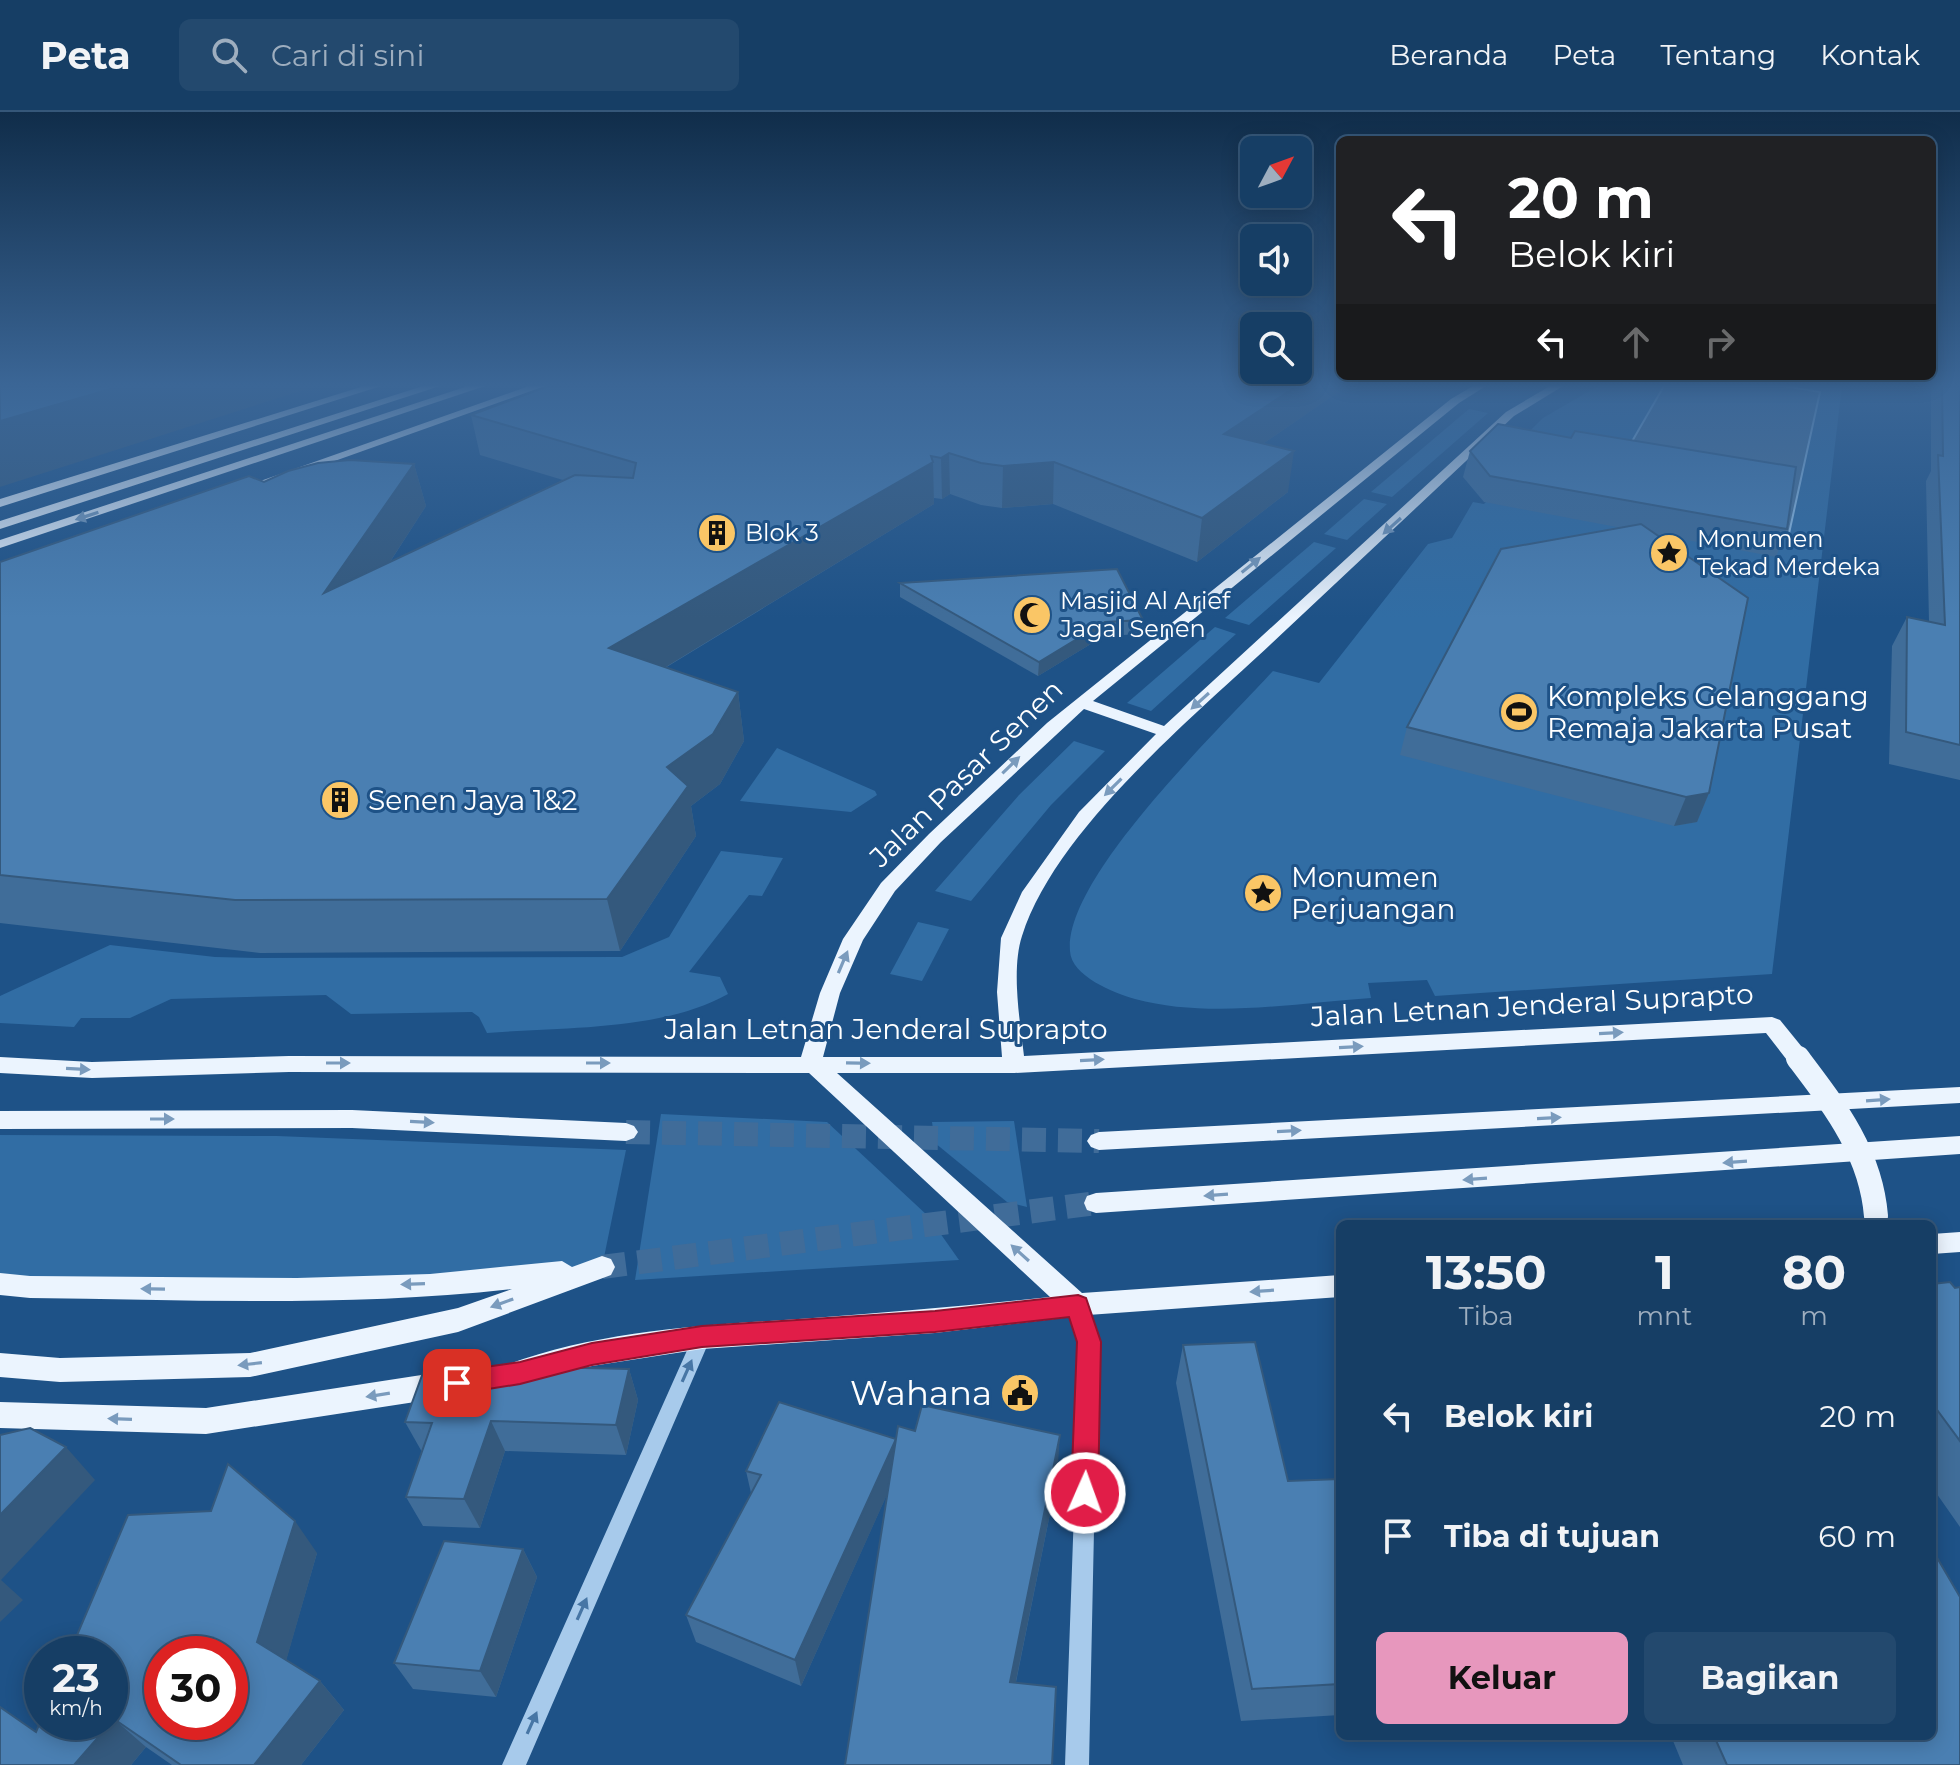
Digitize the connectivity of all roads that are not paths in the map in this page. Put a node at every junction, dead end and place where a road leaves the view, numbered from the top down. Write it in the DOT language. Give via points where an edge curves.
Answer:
graph roads {
  1 [pos="128,463"];
  2 [pos="194,463"];
  3 [pos="246,463"];
  4 [pos="317,463"];
  5 [pos="1378,463"];
  6 [pos="1457,463"];
  7 [pos="225,495"];
  8 [pos="0,503"];
  9 [pos="0,525"];
  10 [pos="0,544"];
  11 [pos="1082,703"];
  12 [pos="1167,732"];
  13 [pos="811,1062"];
  14 [pos="0,1065"];
  15 [pos="1014,1065"];
  16 [pos="1960,1095"];
  17 [pos="0,1120"];
  18 [pos="626,1132"];
  19 [pos="1099,1141"];
  20 [pos="1960,1145"];
  21 [pos="1096,1203"];
  22 [pos="1876,1220"];
  23 [pos="1960,1242"];
  24 [pos="1936,1244"];
  25 [pos="0,1284"];
  26 [pos="1336,1286"];
  27 [pos="1078,1306"];
  28 [pos="702,1337"];
  29 [pos="0,1365"];
  30 [pos="0,1415"];
  31 [pos="514,1765"];
  32 [pos="1077,1765"];
  1 -- 8 [label="main road"];
  2 -- 9 [label="main road"];
  3 -- 10 [label="main road, one-way"];
  4 -- 7 [label="main road"];
  11 -- 5 [label="main road, Jalan Pasar Senen, one-way"];
  6 -- 12 [label="main road, one-way"];
  11 -- 12 [label="main road"];
  13 -- 11 [label="main road, Jalan Pasar Senen, one-way" via="830,993 853,939 888,887"];
  12 -- 15 [label="main road, one-way" via="1085,816 1032,892 1011,938 1007,992"];
  14 -- 13 [label="main road, Jalan Letnan Jenderal Suprapto, one-way" via="92,1070"];
  13 -- 15 [label="main road, Jalan Letnan Jenderal Suprapto, one-way"];
  27 -- 13 [label="main road, one-way"];
  15 -- 22 [label="main road, Jalan Letnan Jenderal Suprapto, one-way, bridge" via="1772,1025 1858,1143 1876,1188"];
  19 -- 16 [label="main road, one-way"];
  17 -- 18 [label="main road, one-way" via="352,1119"];
  20 -- 21 [label="main road, one-way"];
  23 -- 24 [label="main road"];
  25 -- 29 [label="main road" via="261,1289 488,1282 602,1267 458,1320 250,1365 60,1370"];
  26 -- 27 [label="main road, one-way"];
  27 -- 28 [label="main road"];
  27 -- 32 [label="street" via="1089,1342"];
  28 -- 30 [label="main road, one-way" via="480,1379 206,1421"];
  31 -- 28 [label="street, one-way"];
}
